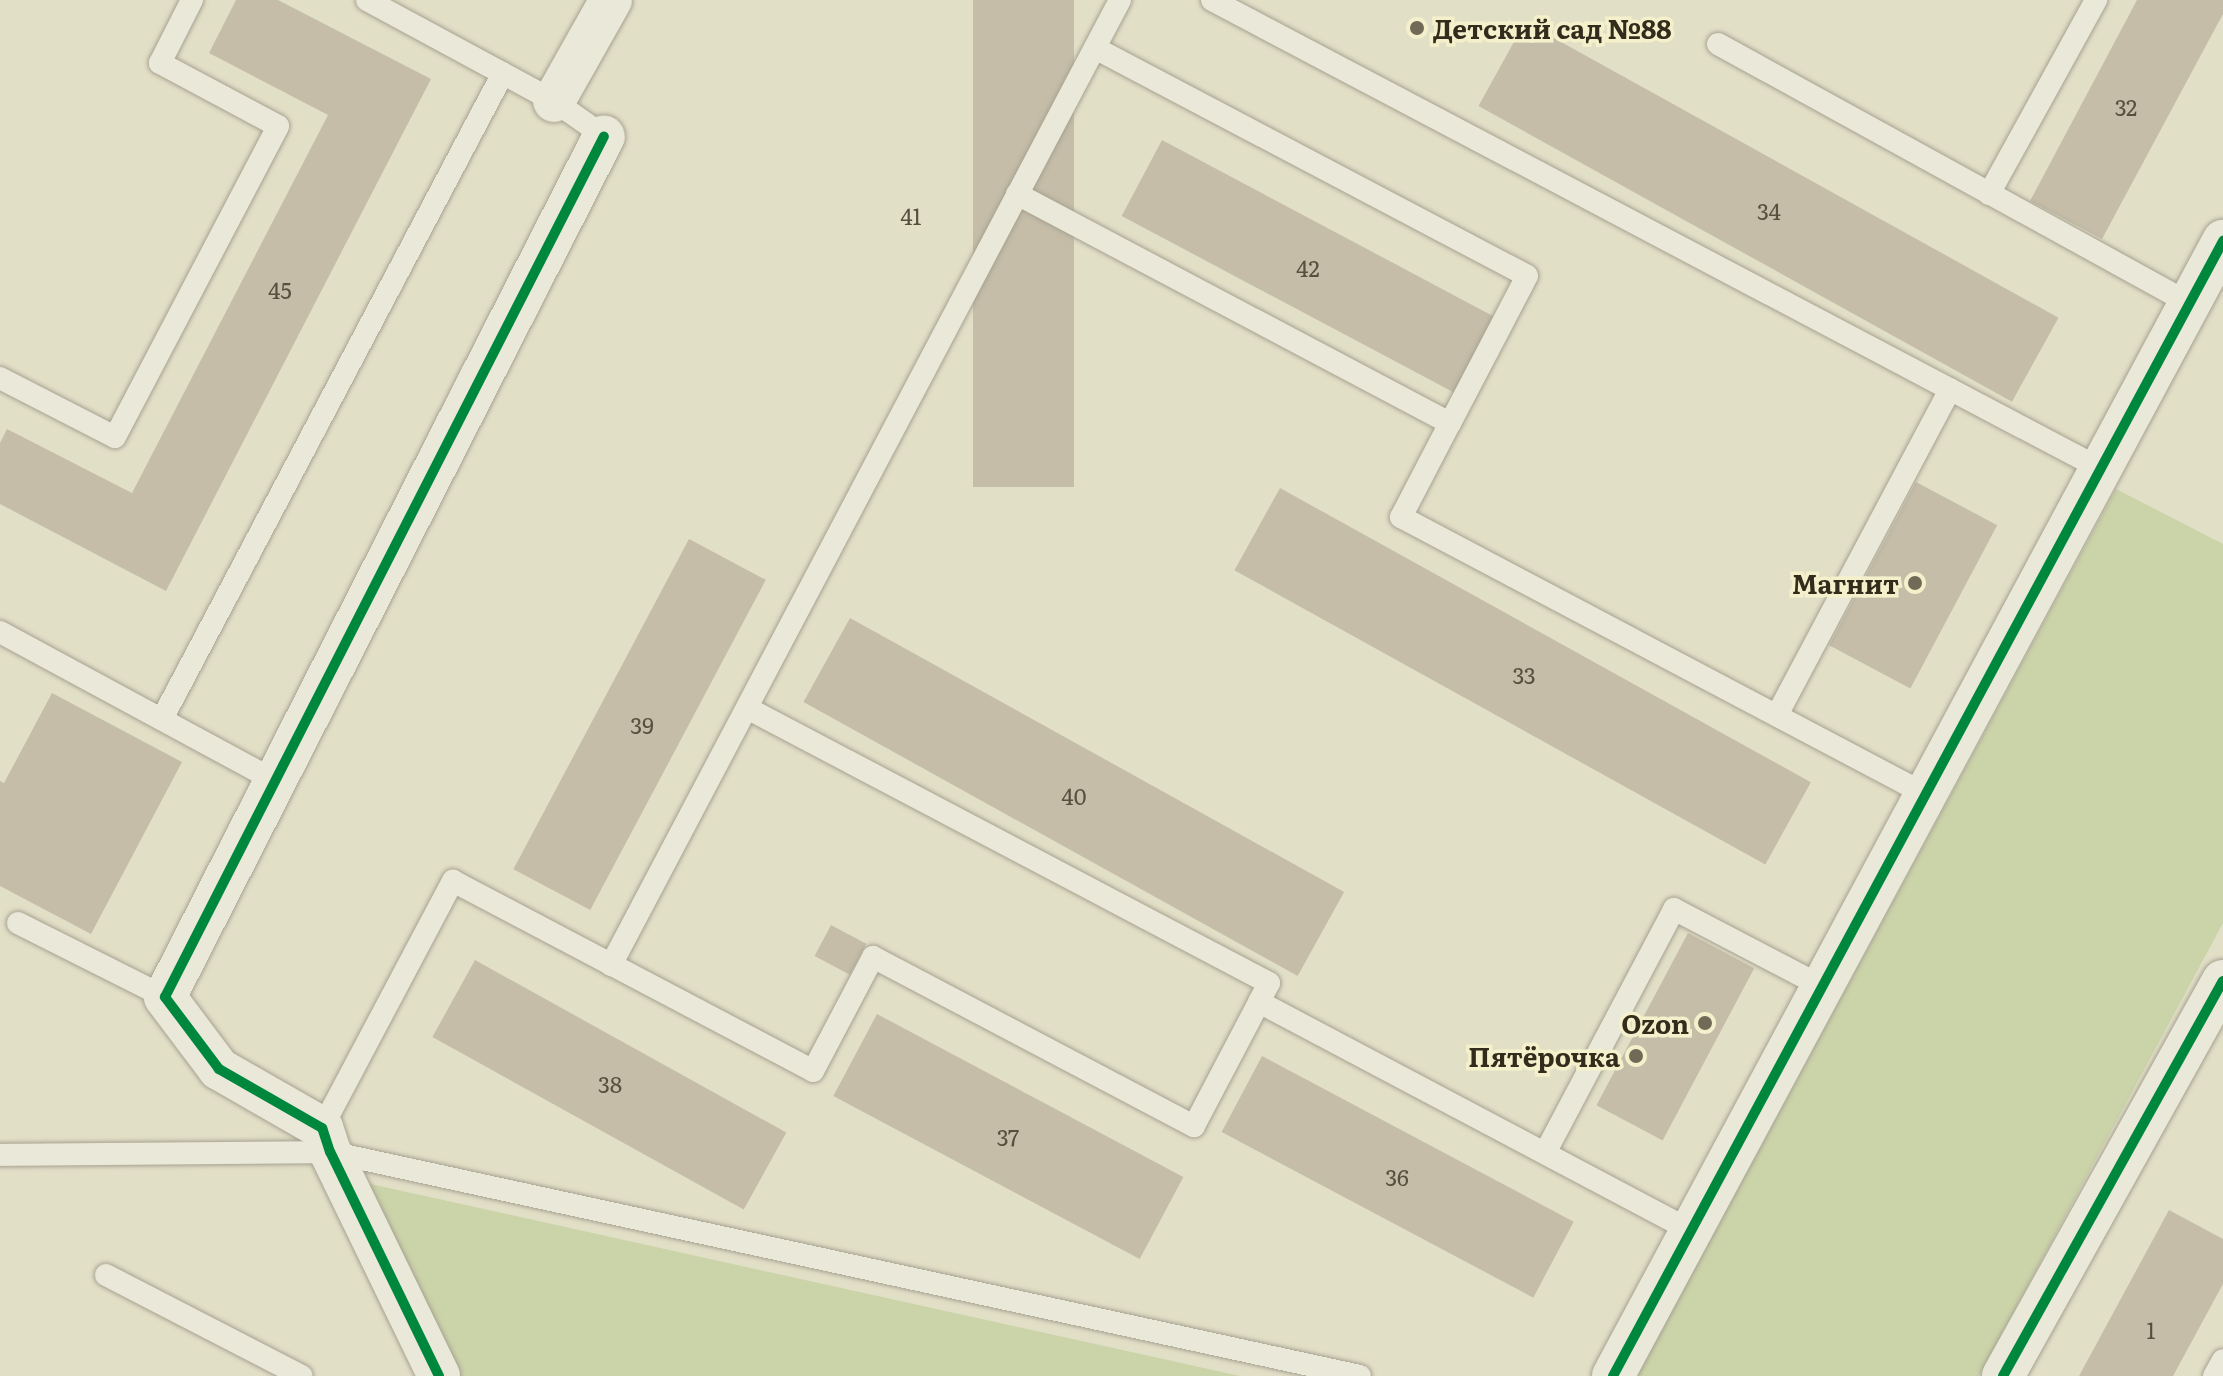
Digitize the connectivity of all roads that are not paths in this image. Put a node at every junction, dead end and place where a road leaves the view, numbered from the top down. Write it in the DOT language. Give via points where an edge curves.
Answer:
graph roads {
  1 [pos="192,0"];
  2 [pos="367,0"];
  3 [pos="611,0"];
  4 [pos="1120,0"];
  5 [pos="1212,0"];
  6 [pos="2096,0"];
  7 [pos="1718,44"];
  8 [pos="1095,48"];
  9 [pos="503,73"];
  10 [pos="554,101"];
  11 [pos="604,136"];
  12 [pos="1017,194"];
  13 [pos="1989,194"];
  14 [pos="2223,241"];
  15 [pos="2189,303"];
  16 [pos="0,378"];
  17 [pos="1950,389"];
  18 [pos="1450,423"];
  19 [pos="2101,469"];
  20 [pos="0,632"];
  21 [pos="747,708"];
  22 [pos="1777,715"];
  23 [pos="162,719"];
  24 [pos="276,781"];
  25 [pos="1927,795"];
  26 [pos="18,923"];
  27 [pos="611,965"];
  28 [pos="1823,987"];
  29 [pos="2221,988"];
  30 [pos="165,997"];
  31 [pos="1259,1002"];
  32 [pos="326,1140"];
  33 [pos="1545,1153"];
  34 [pos="0,1155"];
  35 [pos="1692,1231"];
  36 [pos="106,1275"];
  37 [pos="2223,1360"];
  38 [pos="302,1376"];
  39 [pos="439,1376"];
  40 [pos="1360,1376"];
  41 [pos="1613,1376"];
  42 [pos="2003,1376"];
  43 [pos="2214,1376"];
  1 -- 16 [label="lane" via="160,63 278,126 115,437"];
  2 -- 9 [label="lane"];
  3 -- 10 [label="street"];
  4 -- 8 [label="lane"];
  5 -- 17 [label="lane"];
  6 -- 13 [label="lane"];
  7 -- 13 [label="lane"];
  8 -- 12 [label="lane"];
  8 -- 18 [label="lane" via="1527,276"];
  9 -- 10 [label="lane"];
  9 -- 23 [label="lane"];
  10 -- 11 [label="lane"];
  11 -- 24 [label="street"];
  12 -- 18 [label="lane"];
  12 -- 21 [label="lane"];
  13 -- 15 [label="lane"];
  14 -- 15 [label="street"];
  15 -- 19 [label="street"];
  17 -- 19 [label="lane"];
  17 -- 22 [label="lane"];
  18 -- 22 [label="lane" via="1401,517"];
  19 -- 25 [label="street"];
  20 -- 23 [label="lane"];
  21 -- 27 [label="lane"];
  21 -- 31 [label="lane" via="1269,983"];
  22 -- 25 [label="lane"];
  23 -- 24 [label="lane"];
  24 -- 30 [label="street"];
  25 -- 28 [label="street"];
  26 -- 30 [label="lane"];
  27 -- 31 [label="lane" via="813,1071 873,957 1194,1126"];
  27 -- 32 [label="lane" via="453,881"];
  28 -- 33 [label="lane" via="1674,909"];
  28 -- 35 [label="street"];
  29 -- 42 [label="street"];
  30 -- 32 [label="street" via="219,1069"];
  31 -- 33 [label="lane"];
  32 -- 34 [label="lane"];
  32 -- 39 [label="street"];
  32 -- 40 [label="lane"];
  33 -- 35 [label="lane"];
  35 -- 41 [label="street"];
  36 -- 38 [label="lane"];
  37 -- 43 [label="lane"];
}
